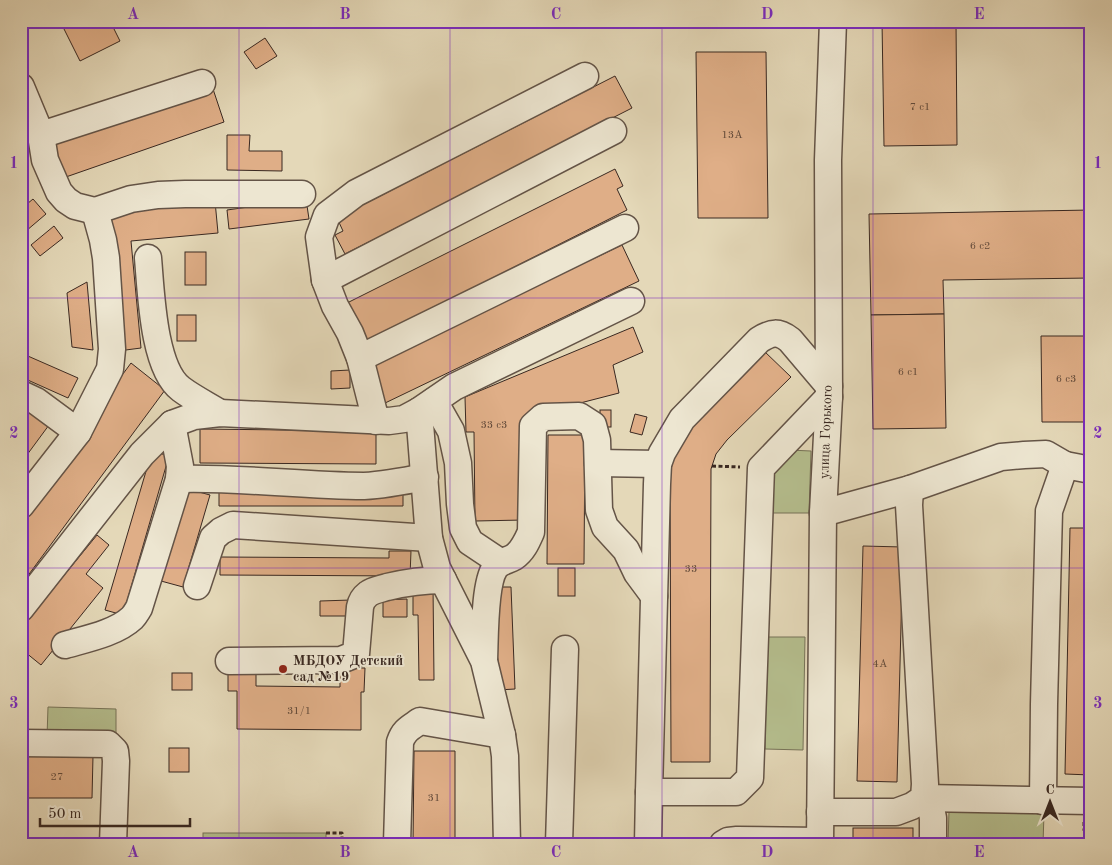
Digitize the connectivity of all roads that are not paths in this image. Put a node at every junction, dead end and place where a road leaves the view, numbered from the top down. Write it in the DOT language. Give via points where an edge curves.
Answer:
graph roads {
  1 [pos="833,21"];
  2 [pos="585,76"];
  3 [pos="202,83"];
  4 [pos="21,87"];
  5 [pos="613,131"];
  6 [pos="41,134"];
  7 [pos="302,194"];
  8 [pos="94,211"];
  9 [pos="626,228"];
  10 [pos="148,258"];
  11 [pos="325,280"];
  12 [pos="631,301"];
  13 [pos="360,358"];
  14 [pos="829,391"];
  15 [pos="21,394"];
  16 [pos="427,406"];
  17 [pos="220,412"];
  18 [pos="376,420"];
  19 [pos="172,424"];
  20 [pos="78,432"];
  21 [pos="598,463"];
  22 [pos="658,464"];
  23 [pos="1065,465"];
  24 [pos="1091,470"];
  25 [pos="425,477"];
  26 [pos="179,479"];
  27 [pos="910,489"];
  28 [pos="21,505"];
  29 [pos="823,513"];
  30 [pos="429,538"];
  31 [pos="500,562"];
  32 [pos="443,580"];
  33 [pos="197,586"];
  34 [pos="654,596"];
  35 [pos="21,608"];
  36 [pos="65,645"];
  37 [pos="565,649"];
  38 [pos="229,661"];
  39 [pos="484,661"];
  40 [pos="502,736"];
  41 [pos="21,743"];
  42 [pos="649,792"];
  43 [pos="924,798"];
  44 [pos="1043,801"];
  45 [pos="1091,801"];
  46 [pos="820,812"];
  47 [pos="820,842"];
  48 [pos="113,844"];
  49 [pos="397,844"];
  50 [pos="507,844"];
  51 [pos="559,844"];
  52 [pos="648,844"];
  53 [pos="723,844"];
  54 [pos="933,844"];
  1 -- 14 [label="street, улица Горького" via="828,160"];
  2 -- 11 [label="street" via="356,193 327,215 319,237"];
  3 -- 6 [label="street"];
  4 -- 6 [label="street"];
  5 -- 11 [label="street"];
  6 -- 8 [label="street" via="46,160 59,192 75,206"];
  7 -- 8 [label="street" via="158,195 131,199"];
  8 -- 20 [label="street" via="106,258 112,349 110,369"];
  9 -- 13 [label="street"];
  10 -- 17 [label="street" via="157,345 168,374 179,389"];
  11 -- 13 [label="street"];
  12 -- 16 [label="street" via="454,387"];
  13 -- 18 [label="street"];
  14 -- 22 [label="street" via="790,340 782,334 768,335 759,340 682,419"];
  14 -- 29 [label="street, улица Горького"];
  14 -- 42 [label="street" via="761,468 750,778 736,792"];
  15 -- 20 [label="street"];
  16 -- 18 [label="street" via="404,419"];
  16 -- 25 [label="street"];
  16 -- 31 [label="street" via="451,431 458,463 463,528 470,542"];
  17 -- 18 [label="street"];
  17 -- 19 [label="street"];
  19 -- 26 [label="street" via="180,466"];
  19 -- 35 [label="street" via="142,454"];
  20 -- 28 [label="street"];
  21 -- 22 [label="street"];
  21 -- 31 [label="street" via="593,425 579,416 543,417 532,426 531,532 515,556"];
  21 -- 34 [label="street" via="598,510 605,527 626,550 637,573"];
  22 -- 34 [label="street"];
  23 -- 24 [label="street"];
  23 -- 27 [label="street" via="1046,454 1001,458"];
  23 -- 44 [label="street" via="1049,511"];
  25 -- 26 [label="street" via="365,486"];
  25 -- 30 [label="street"];
  26 -- 36 [label="street" via="139,608 122,625"];
  27 -- 29 [label="street"];
  27 -- 43 [label="street"];
  29 -- 46 [label="street, улица Горького"];
  30 -- 32 [label="street"];
  30 -- 33 [label="street" via="233,525 213,538"];
  31 -- 39 [label="street" via="489,582"];
  32 -- 38 [label="street" via="407,582 368,594 361,601 356,654 341,660"];
  32 -- 39 [label="street"];
  34 -- 42 [label="street"];
  37 -- 51 [label="street"];
  39 -- 40 [label="street"];
  40 -- 49 [label="street" via="420,721 402,735"];
  40 -- 50 [label="street"];
  41 -- 48 [label="street" via="108,744 115,751"];
  42 -- 52 [label="street"];
  43 -- 44 [label="street"];
  43 -- 46 [label="street" via="896,812"];
  43 -- 54 [label="street" via="933,818"];
  44 -- 45 [label="street"];
  46 -- 47 [label="street, улица Горького"];
  47 -- 53 [label="street" via="737,840"];
}
